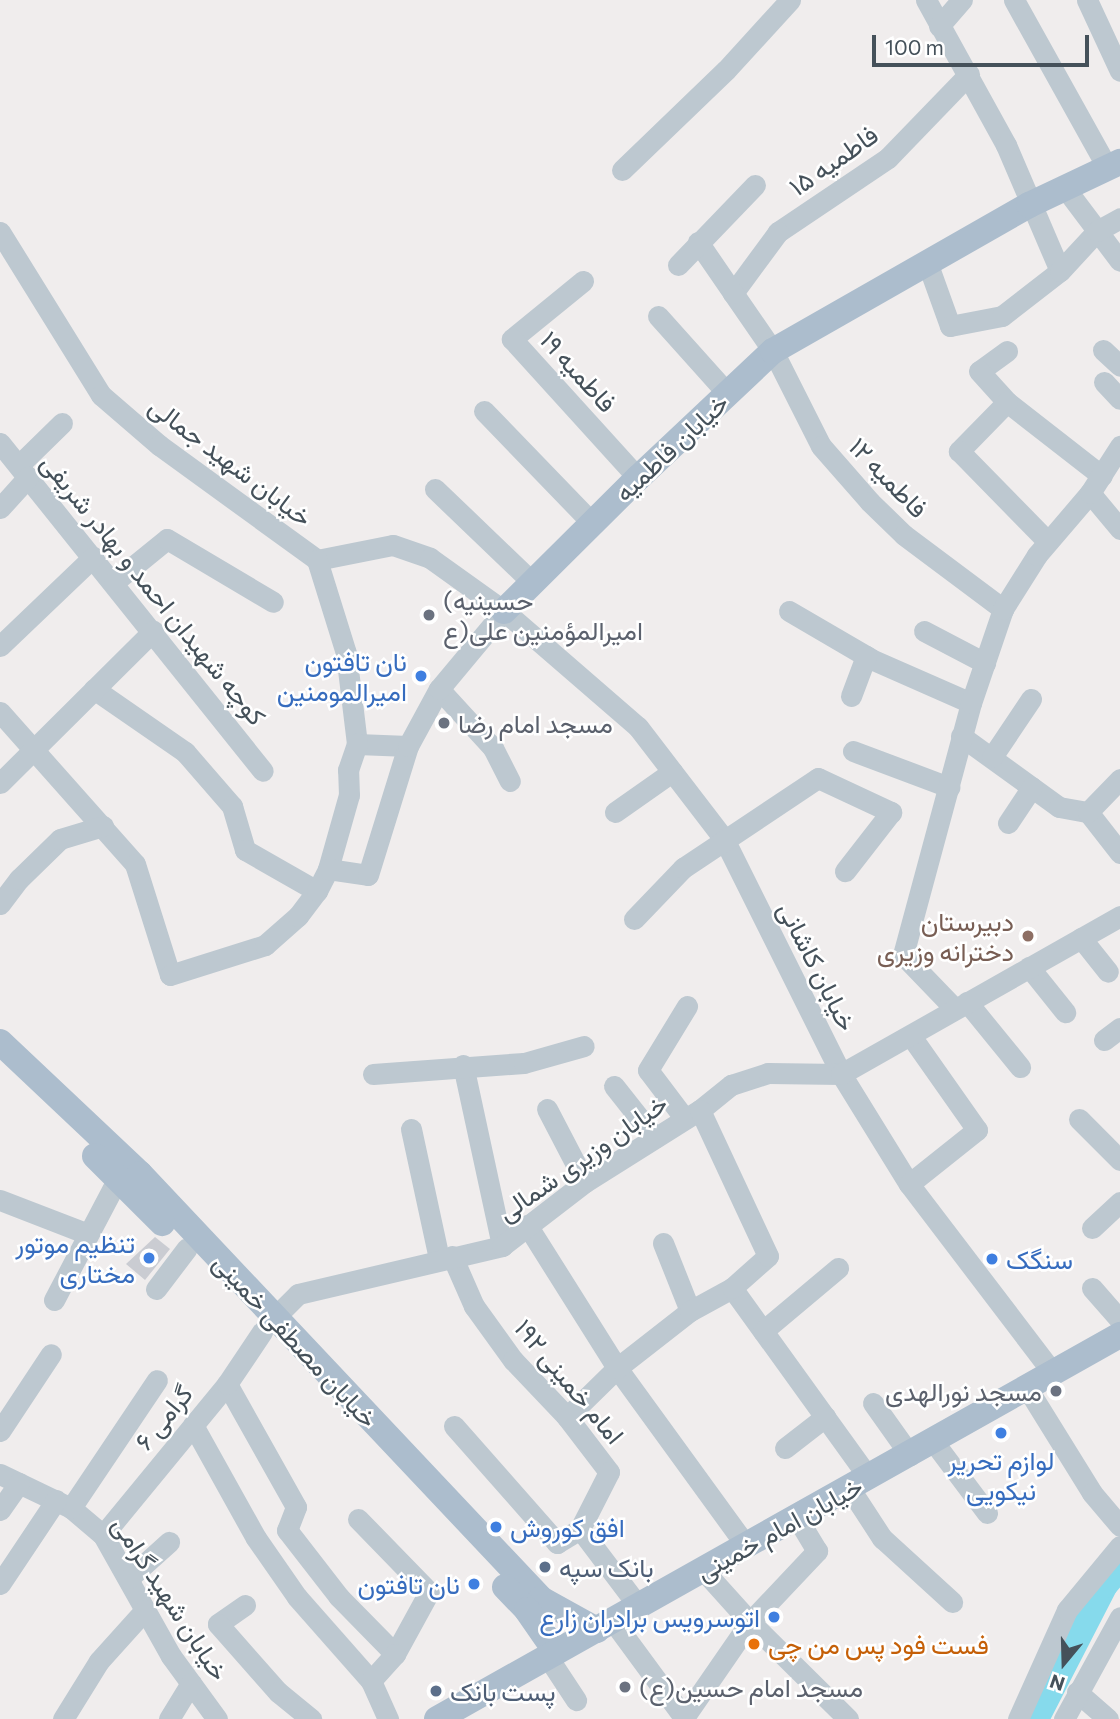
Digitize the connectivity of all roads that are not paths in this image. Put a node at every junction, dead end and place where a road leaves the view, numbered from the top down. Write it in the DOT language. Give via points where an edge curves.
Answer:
graph roads {
  1 [pos="790,0"];
  2 [pos="926,0"];
  3 [pos="962,0"];
  4 [pos="1014,0"];
  5 [pos="1087,0"];
  6 [pos="939,26"];
  7 [pos="1120,71"];
  8 [pos="969,74"];
  9 [pos="1114,165"];
  10 [pos="622,170"];
  11 [pos="755,185"];
  12 [pos="1065,188"];
  13 [pos="1029,205"];
  14 [pos="1120,218"];
  15 [pos="1097,231"];
  16 [pos="0,232"];
  17 [pos="698,242"];
  18 [pos="1120,261"];
  19 [pos="926,262"];
  20 [pos="678,265"];
  21 [pos="1059,271"];
  22 [pos="583,281"];
  23 [pos="733,293"];
  24 [pos="659,316"];
  25 [pos="1103,350"];
  26 [pos="774,351"];
  27 [pos="1007,351"];
  28 [pos="1120,366"];
  29 [pos="1104,382"];
  30 [pos="727,394"];
  31 [pos="1120,399"];
  32 [pos="1007,402"];
  33 [pos="484,411"];
  34 [pos="62,423"];
  35 [pos="0,443"];
  36 [pos="1120,446"];
  37 [pos="23,471"];
  38 [pos="638,478"];
  39 [pos="1096,484"];
  40 [pos="435,489"];
  41 [pos="0,508"];
  42 [pos="592,523"];
  43 [pos="1120,529"];
  44 [pos="1048,542"];
  45 [pos="93,557"];
  46 [pos="317,559"];
  47 [pos="531,581"];
  48 [pos="114,582"];
  49 [pos="273,601"];
  50 [pos="1003,609"];
  51 [pos="504,611"];
  52 [pos="789,611"];
  53 [pos="153,631"];
  54 [pos="924,631"];
  55 [pos="0,646"];
  56 [pos="866,656"];
  57 [pos="985,663"];
  58 [pos="94,689"];
  59 [pos="439,689"];
  60 [pos="850,696"];
  61 [pos="1031,699"];
  62 [pos="971,703"];
  63 [pos="0,712"];
  64 [pos="961,736"];
  65 [pos="357,744"];
  66 [pos="408,746"];
  67 [pos="34,749"];
  68 [pos="853,751"];
  69 [pos="992,757"];
  70 [pos="263,771"];
  71 [pos="672,772"];
  72 [pos="1120,779"];
  73 [pos="510,781"];
  74 [pos="0,783"];
  75 [pos="949,787"];
  76 [pos="1031,787"];
  77 [pos="615,812"];
  78 [pos="1088,812"];
  79 [pos="1008,823"];
  80 [pos="103,826"];
  81 [pos="724,839"];
  82 [pos="1120,853"];
  83 [pos="328,869"];
  84 [pos="845,871"];
  85 [pos="317,891"];
  86 [pos="0,904"];
  87 [pos="1120,916"];
  88 [pos="634,919"];
  89 [pos="1081,938"];
  90 [pos="1030,967"];
  91 [pos="1108,972"];
  92 [pos="961,1005"];
  93 [pos="687,1006"];
  94 [pos="1065,1012"];
  95 [pos="911,1036"];
  96 [pos="0,1042"];
  97 [pos="584,1046"];
  98 [pos="463,1065"];
  99 [pos="0,1066"];
  100 [pos="1020,1067"];
  101 [pos="841,1073"];
  102 [pos="373,1074"];
  103 [pos="614,1086"];
  104 [pos="547,1108"];
  105 [pos="692,1115"];
  106 [pos="1079,1119"];
  107 [pos="411,1129"];
  108 [pos="654,1138"];
  109 [pos="1120,1160"];
  110 [pos="118,1178"];
  111 [pos="585,1182"];
  112 [pos="909,1184"];
  113 [pos="0,1200"];
  114 [pos="1120,1202"];
  115 [pos="527,1226"];
  116 [pos="1092,1228"];
  117 [pos="88,1234"];
  118 [pos="663,1243"];
  119 [pos="502,1246"];
  120 [pos="187,1248"];
  121 [pos="446,1257"];
  122 [pos="838,1268"];
  123 [pos="732,1288"];
  124 [pos="1092,1288"];
  125 [pos="156,1289"];
  126 [pos="54,1300"];
  127 [pos="690,1311"];
  128 [pos="1120,1320"];
  129 [pos="268,1325"];
  130 [pos="763,1331"];
  131 [pos="1120,1335"];
  132 [pos="51,1354"];
  133 [pos="617,1368"];
  134 [pos="1053,1373"];
  135 [pos="157,1380"];
  136 [pos="227,1384"];
  137 [pos="1027,1388"];
  138 [pos="873,1404"];
  139 [pos="567,1417"];
  140 [pos="825,1417"];
  141 [pos="193,1425"];
  142 [pos="454,1426"];
  143 [pos="0,1431"];
  144 [pos="933,1441"];
  145 [pos="785,1448"];
  146 [pos="910,1455"];
  147 [pos="10,1478"];
  148 [pos="859,1484"];
  149 [pos="63,1504"];
  150 [pos="0,1510"];
  151 [pos="987,1513"];
  152 [pos="358,1519"];
  153 [pos="798,1519"];
  154 [pos="1120,1526"];
  155 [pos="580,1529"];
  156 [pos="103,1535"];
  157 [pos="169,1542"];
  158 [pos="1120,1546"];
  159 [pos="747,1547"];
  160 [pos="704,1571"];
  161 [pos="129,1578"];
  162 [pos="0,1584"];
  163 [pos="952,1602"];
  164 [pos="245,1605"];
  165 [pos="534,1605"];
  166 [pos="639,1606"];
  167 [pos="145,1609"];
  168 [pos="1120,1617"];
  169 [pos="750,1622"];
  170 [pos="605,1625"];
  171 [pos="1114,1641"];
  172 [pos="395,1654"];
  173 [pos="552,1654"];
  174 [pos="371,1681"];
  175 [pos="191,1684"];
  176 [pos="1077,1692"];
  177 [pos="576,1700"];
  178 [pos="63,1719"];
  179 [pos="169,1719"];
  180 [pos="217,1719"];
  181 [pos="311,1719"];
  182 [pos="388,1719"];
  183 [pos="437,1719"];
  184 [pos="684,1719"];
  185 [pos="848,1719"];
  186 [pos="1018,1719"];
  187 [pos="1063,1719"];
  188 [pos="1108,1719"];
  1 -- 10 [label="street" via="726,70"];
  2 -- 6 [label="street"];
  3 -- 6 [label="street"];
  4 -- 9 [label="street"];
  5 -- 7 [label="street"];
  6 -- 8 [label="street"];
  8 -- 13 [label="street" via="1006,145"];
  8 -- 23 [label="street, فاطمیه ۱۵" via="888,158 778,232"];
  9 -- 12 [label="main road, خیابان فاطمیه"];
  11 -- 17 [label="street"];
  12 -- 13 [label="main road, خیابان فاطمیه"];
  12 -- 15 [label="street"];
  13 -- 19 [label="main road, خیابان فاطمیه"];
  13 -- 21 [label="street"];
  14 -- 15 [label="street"];
  15 -- 18 [label="street"];
  15 -- 21 [label="street"];
  16 -- 46 [label="street, خیابان شهید جمالی" via="100,395 159,445"];
  17 -- 20 [label="street"];
  17 -- 23 [label="street"];
  19 -- 21 [label="street" via="950,326 1002,316"];
  19 -- 26 [label="main road, خیابان فاطمیه"];
  22 -- 38 [label="street, فاطمیه ۱۹" via="512,339"];
  23 -- 26 [label="street"];
  24 -- 30 [label="street"];
  25 -- 28 [label="street"];
  26 -- 30 [label="main road, خیابان فاطمیه"];
  26 -- 50 [label="street, فاطمیه ۱۲" via="821,446 870,502 904,535"];
  27 -- 32 [label="street" via="979,371"];
  29 -- 31 [label="street"];
  30 -- 38 [label="main road, خیابان فاطمیه"];
  32 -- 39 [label="street"];
  32 -- 44 [label="street" via="959,450"];
  33 -- 42 [label="street"];
  34 -- 37 [label="street"];
  35 -- 37 [label="street, کوچه شهیدان احمد و بهادر شریفی"];
  36 -- 39 [label="street"];
  37 -- 41 [label="street"];
  37 -- 45 [label="street, کوچه شهیدان احمد و بهادر شریفی"];
  38 -- 42 [label="main road, خیابان فاطمیه"];
  39 -- 43 [label="street"];
  39 -- 44 [label="street"];
  40 -- 47 [label="street"];
  42 -- 47 [label="main road, خیابان فاطمیه"];
  44 -- 50 [label="street"];
  45 -- 48 [label="street, کوچه شهیدان احمد و بهادر شریفی"];
  45 -- 55 [label="street"];
  46 -- 51 [label="street, خیابان شهید جمالی" via="393,545 430,558"];
  46 -- 65 [label="street" via="346,653"];
  47 -- 51 [label="main road, خیابان فاطمیه"];
  48 -- 49 [label="street" via="167,539"];
  48 -- 53 [label="street, کوچه شهیدان احمد و بهادر شریفی"];
  50 -- 57 [label="street"];
  51 -- 59 [label="street, خیابان فاطمیه"];
  51 -- 71 [label="street, خیابان کاشانی" via="638,726"];
  52 -- 56 [label="street"];
  53 -- 58 [label="street"];
  53 -- 70 [label="street, کوچه شهیدان احمد و بهادر شریفی"];
  54 -- 57 [label="street"];
  56 -- 60 [label="street"];
  56 -- 62 [label="street"];
  57 -- 62 [label="street"];
  58 -- 67 [label="street"];
  58 -- 85 [label="street" via="184,752 232,806 245,850"];
  59 -- 66 [label="street, خیابان فاطمیه"];
  59 -- 73 [label="street" via="493,748"];
  61 -- 69 [label="street"];
  62 -- 64 [label="street"];
  63 -- 67 [label="street"];
  64 -- 69 [label="street"];
  64 -- 75 [label="street"];
  65 -- 66 [label="street"];
  65 -- 83 [label="street" via="348,770 349,795"];
  66 -- 83 [label="street, خیابان فاطمیه" via="368,875"];
  67 -- 74 [label="street"];
  67 -- 80 [label="street"];
  68 -- 75 [label="street"];
  69 -- 76 [label="street"];
  71 -- 77 [label="street"];
  71 -- 81 [label="street, خیابان کاشانی"];
  72 -- 78 [label="street"];
  75 -- 92 [label="street" via="903,956"];
  76 -- 78 [label="street" via="1059,807"];
  76 -- 79 [label="street"];
  78 -- 82 [label="street"];
  80 -- 85 [label="street" via="135,864 170,975 265,946"];
  80 -- 86 [label="street" via="60,839"];
  81 -- 84 [label="street" via="818,778 891,812"];
  81 -- 88 [label="street" via="683,868"];
  81 -- 101 [label="street, خیابان کاشانی"];
  83 -- 85 [label="street"];
  87 -- 89 [label="street"];
  89 -- 90 [label="street"];
  89 -- 91 [label="street"];
  90 -- 92 [label="street"];
  90 -- 94 [label="street"];
  92 -- 95 [label="street"];
  92 -- 100 [label="street"];
  93 -- 105 [label="street" via="648,1070"];
  95 -- 101 [label="street"];
  95 -- 112 [label="street" via="977,1130"];
  96 -- 129 [label="main road, خیابان مصطفی خمینی" via="140,1174"];
  97 -- 98 [label="street" via="524,1063"];
  98 -- 102 [label="street"];
  98 -- 119 [label="street"];
  99 -- 110 [label="main road, خیابان مصطفی خمینی"];
  101 -- 105 [label="street, خیابان وزیری شمالی" via="768,1073 731,1085"];
  101 -- 112 [label="street, خیابان کاشانی"];
  103 -- 108 [label="street"];
  104 -- 111 [label="street"];
  105 -- 108 [label="street, خیابان وزیری شمالی"];
  105 -- 123 [label="street" via="768,1256"];
  106 -- 109 [label="street"];
  107 -- 121 [label="street, امام خمینی ۱۹۲"];
  108 -- 111 [label="street, خیابان وزیری شمالی"];
  110 -- 117 [label="street"];
  110 -- 120 [label="main road, خیابان مصطفی خمینی"];
  111 -- 115 [label="street, خیابان وزیری شمالی"];
  112 -- 134 [label="street, خیابان کاشانی"];
  113 -- 117 [label="street"];
  114 -- 116 [label="street"];
  115 -- 119 [label="street, خیابان وزیری شمالی"];
  115 -- 133 [label="street"];
  117 -- 126 [label="street"];
  118 -- 127 [label="street"];
  119 -- 121 [label="street, خیابان وزیری شمالی"];
  120 -- 125 [label="street"];
  120 -- 129 [label="main road, خیابان مصطفی خمینی"];
  121 -- 129 [label="street, خیابان وزیری شمالی" via="298,1294"];
  121 -- 139 [label="street, امام خمینی ۱۹۲" via="505,1350"];
  122 -- 130 [label="street"];
  123 -- 127 [label="street"];
  123 -- 130 [label="street"];
  124 -- 128 [label="street"];
  127 -- 133 [label="street"];
  129 -- 136 [label="street, گرامی ۶"];
  129 -- 165 [label="main road, خیابان مصطفی خمینی"];
  130 -- 140 [label="street"];
  131 -- 134 [label="main road, خیابان امام خمینی"];
  132 -- 143 [label="street"];
  133 -- 139 [label="street"];
  133 -- 159 [label="street"];
  134 -- 137 [label="main road, خیابان امام خمینی"];
  135 -- 149 [label="street"];
  136 -- 141 [label="street, گرامی ۶"];
  136 -- 172 [label="street" via="296,1507 287,1530 339,1597"];
  137 -- 144 [label="main road, خیابان امام خمینی"];
  137 -- 154 [label="street" via="1092,1493"];
  138 -- 146 [label="street"];
  139 -- 155 [label="street, امام خمینی ۱۹۲" via="609,1472"];
  140 -- 145 [label="street"];
  140 -- 148 [label="street"];
  141 -- 156 [label="street, گرامی ۶"];
  141 -- 174 [label="street" via="263,1548 297,1597"];
  142 -- 155 [label="street" via="557,1543"];
  144 -- 146 [label="main road, خیابان امام خمینی"];
  144 -- 151 [label="street"];
  146 -- 148 [label="main road, خیابان امام خمینی"];
  147 -- 149 [label="street, خیابان شهید گرامی"];
  147 -- 150 [label="street"];
  148 -- 153 [label="main road, خیابان امام خمینی"];
  148 -- 163 [label="street" via="882,1538"];
  149 -- 156 [label="street, خیابان شهید گرامی"];
  149 -- 162 [label="street"];
  152 -- 172 [label="street" via="429,1592"];
  153 -- 159 [label="main road, خیابان امام خمینی"];
  153 -- 169 [label="street" via="817,1551"];
  155 -- 166 [label="street"];
  156 -- 161 [label="street, خیابان شهید گرامی"];
  157 -- 161 [label="street"];
  158 -- 186 [label="street" via="1067,1610"];
  159 -- 160 [label="main road, خیابان امام خمینی"];
  160 -- 166 [label="main road, خیابان امام خمینی"];
  160 -- 169 [label="street"];
  161 -- 167 [label="street, خیابان شهید گرامی"];
  164 -- 181 [label="street" via="218,1624 278,1692"];
  165 -- 170 [label="main road, خیابان مصطفی خمینی"];
  165 -- 173 [label="main road, خیابان مصطفی خمینی"];
  166 -- 170 [label="main road, خیابان امام خمینی"];
  167 -- 175 [label="street, خیابان شهید گرامی"];
  167 -- 178 [label="street" via="99,1661"];
  168 -- 171 [label="street"];
  169 -- 184 [label="street"];
  169 -- 185 [label="street"];
  170 -- 173 [label="main road, خیابان امام خمینی"];
  170 -- 184 [label="street"];
  171 -- 176 [label="street"];
  172 -- 174 [label="street"];
  173 -- 177 [label="street"];
  173 -- 183 [label="main road, خیابان امام خمینی"];
  174 -- 182 [label="street"];
  175 -- 179 [label="street"];
  175 -- 180 [label="street, خیابان شهید گرامی"];
  176 -- 187 [label="street"];
  176 -- 188 [label="street"];
}
